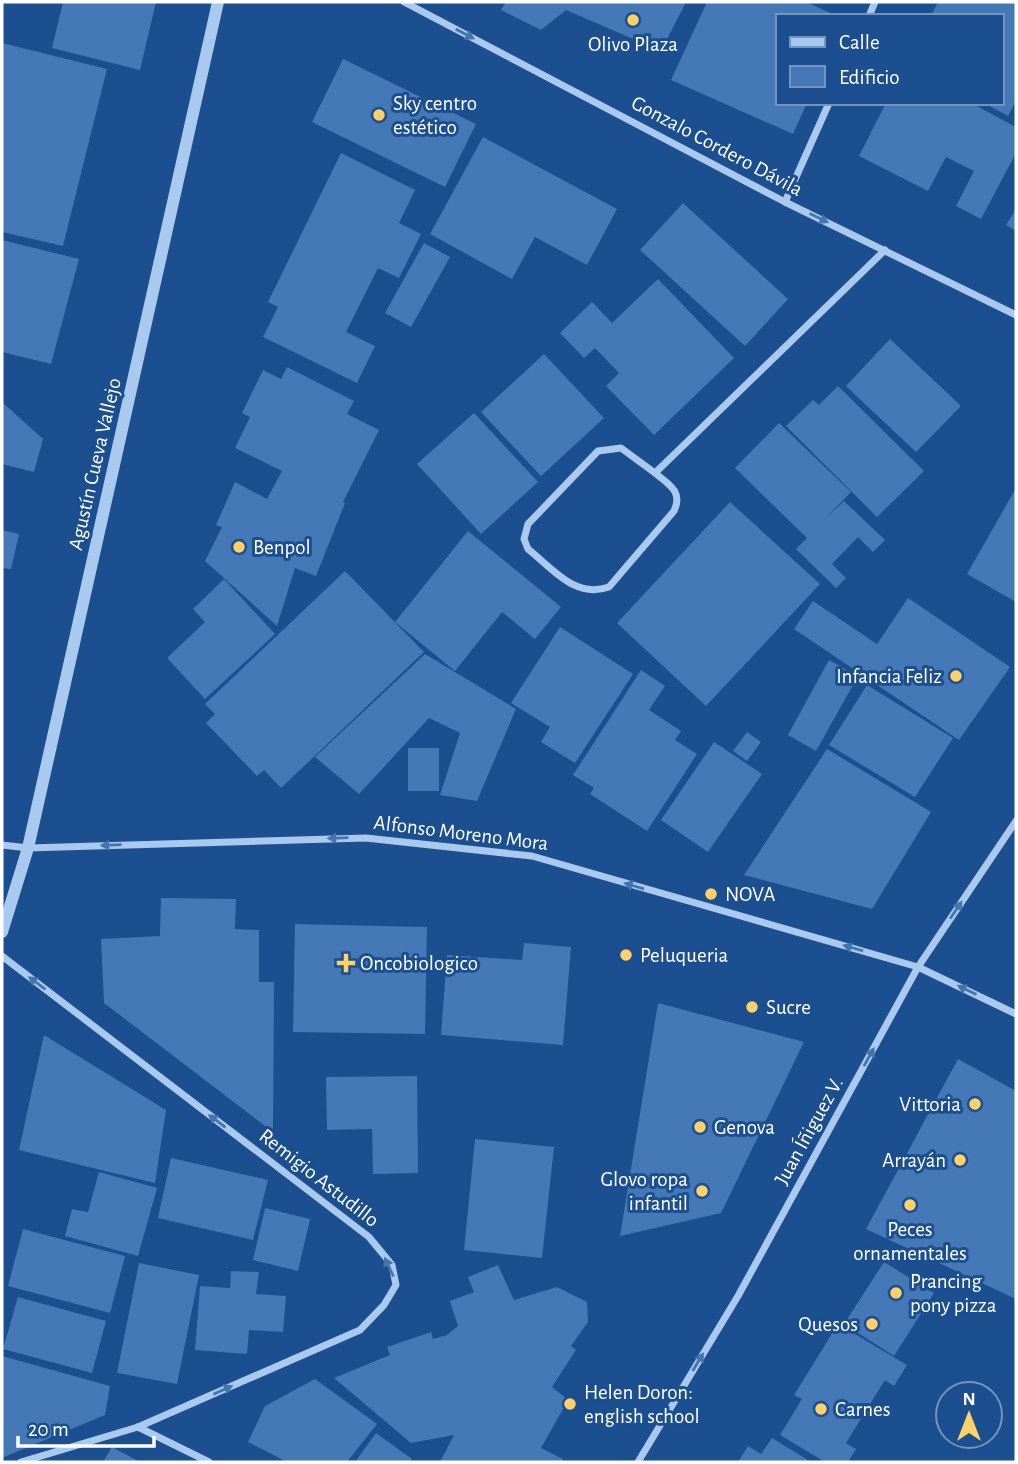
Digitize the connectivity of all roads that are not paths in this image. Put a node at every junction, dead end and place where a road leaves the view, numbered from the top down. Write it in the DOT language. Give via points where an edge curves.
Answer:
graph roads {
  1 [pos="218,2"];
  2 [pos="404,2"];
  3 [pos="828,105"];
  4 [pos="785,202"];
  5 [pos="885,250"];
  6 [pos="1016,315"];
  7 [pos="655,473"];
  8 [pos="1016,821"];
  9 [pos="2,845"];
  10 [pos="28,848"];
  11 [pos="2,932"];
  12 [pos="2,956"];
  13 [pos="918,967"];
  14 [pos="1016,1014"];
  15 [pos="138,1427"];
  16 [pos="21,1462"];
  17 [pos="209,1462"];
  18 [pos="638,1462"];
  1 -- 10 [label="street, Agustín Cueva Vallejo"];
  2 -- 4 [label="street, Gonzalo Cordero Dávila, one-way"];
  3 -- 4 [label="street"];
  4 -- 5 [label="street, Gonzalo Cordero Dávila, one-way"];
  5 -- 6 [label="street, Gonzalo Cordero Dávila"];
  5 -- 7 [label="street"];
  7 -- 7 [label="street" via="675,489 678,501 674,511 609,587 596,592 579,590 528,549 524,539 528,524 598,451 621,447"];
  13 -- 8 [label="street, Juan Íñiguez V., one-way"];
  9 -- 10 [label="street, Alfonso Moreno Mora"];
  10 -- 11 [label="street, Agustín Cueva Vallejo"];
  13 -- 10 [label="street, Alfonso Moreno Mora, one-way" via="532,856 366,838"];
  15 -- 12 [label="street, Remigio Astudillo, one-way" via="360,1330 384,1306 396,1285 392,1265 369,1237"];
  14 -- 13 [label="street, Alfonso Moreno Mora, one-way"];
  18 -- 13 [label="street, Juan Íñiguez V., one-way" via="738,1296"];
  15 -- 16 [label="street, Remigio Astudillo"];
  15 -- 17 [label="street"];
}
